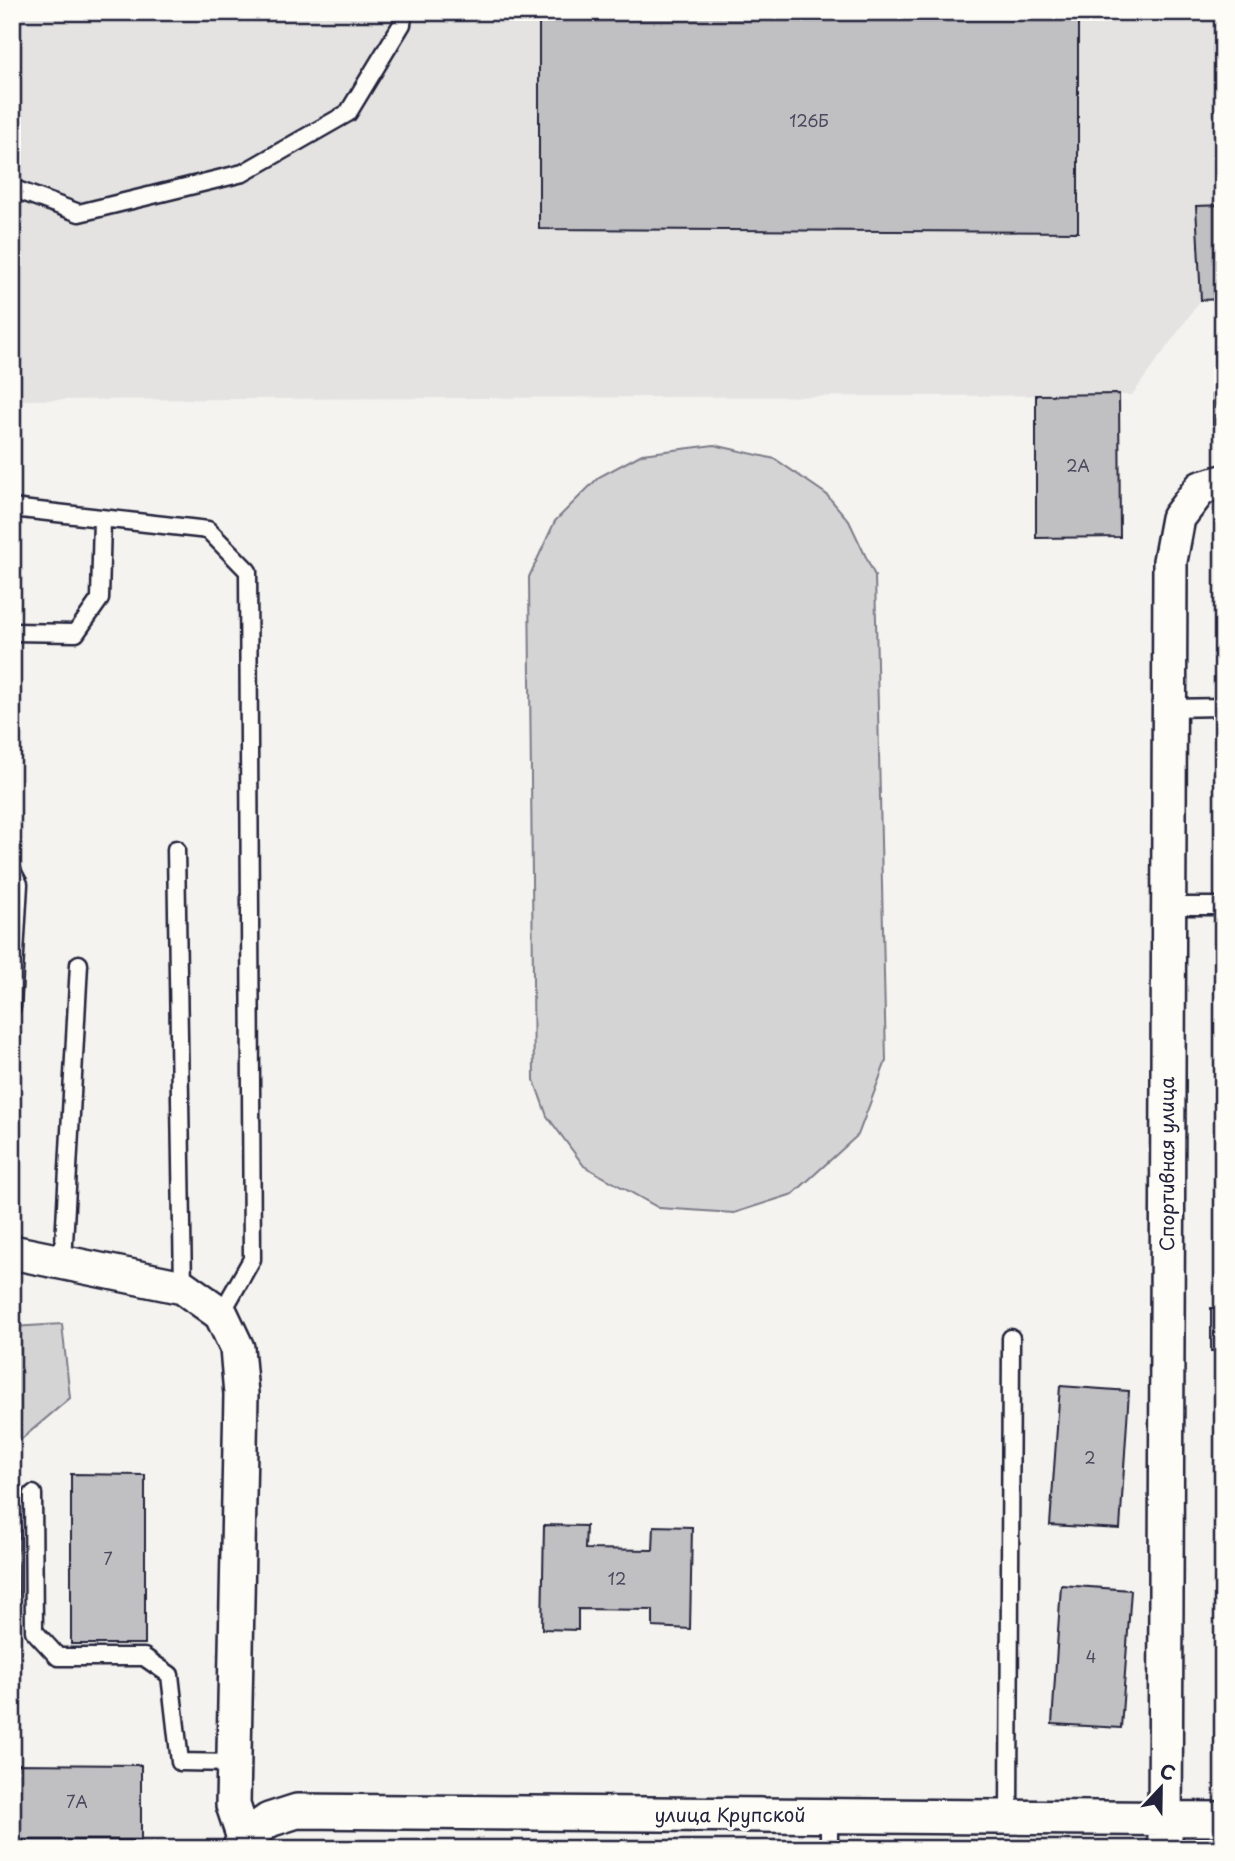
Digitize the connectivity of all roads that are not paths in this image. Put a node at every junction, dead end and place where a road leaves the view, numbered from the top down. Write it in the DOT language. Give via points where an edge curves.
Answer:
graph roads {
  1 [pos="404,12"];
  2 [pos="12,188"];
  3 [pos="1212,485"];
  4 [pos="12,508"];
  5 [pos="102,518"];
  6 [pos="12,632"];
  7 [pos="1223,707"];
  8 [pos="1169,708"];
  9 [pos="176,849"];
  10 [pos="12,871"];
  11 [pos="1168,906"];
  12 [pos="1223,906"];
  13 [pos="79,964"];
  14 [pos="12,1007"];
  15 [pos="12,1252"];
  16 [pos="62,1262"];
  17 [pos="184,1287"];
  18 [pos="221,1314"];
  19 [pos="1011,1338"];
  20 [pos="33,1494"];
  21 [pos="234,1763"];
  22 [pos="829,1815"];
  23 [pos="1009,1818"];
  24 [pos="1223,1819"];
  25 [pos="1165,1834"];
  26 [pos="242,1844"];
  27 [pos="829,1849"];
  1 -- 2 [label="lane" via="402,24 348,113 243,173 79,213"];
  3 -- 8 [label="street, Спортивная улица" via="1178,518 1170,561"];
  4 -- 5 [label="lane"];
  5 -- 6 [label="lane" via="100,599 76,632"];
  5 -- 18 [label="lane" via="208,530 248,571 252,1259"];
  7 -- 8 [label="lane"];
  8 -- 11 [label="street, Спортивная улица"];
  9 -- 17 [label="lane"];
  10 -- 14 [label="lane" via="19,884"];
  11 -- 12 [label="lane"];
  11 -- 25 [label="street, Спортивная улица"];
  13 -- 16 [label="lane"];
  15 -- 16 [label="street"];
  16 -- 17 [label="street"];
  17 -- 18 [label="street"];
  18 -- 21 [label="street" via="237,1348 241,1394"];
  19 -- 23 [label="lane"];
  20 -- 21 [label="lane" via="34,1631 58,1657 144,1657 170,1675 180,1762"];
  21 -- 26 [label="street" via="233,1805"];
  22 -- 23 [label="street, улица Крупской"];
  22 -- 26 [label="street, улица Крупской" via="297,1811 269,1820"];
  22 -- 27 [label="lane"];
  23 -- 25 [label="street, улица Крупской"];
  24 -- 25 [label="street, улица Крупской"];
}
